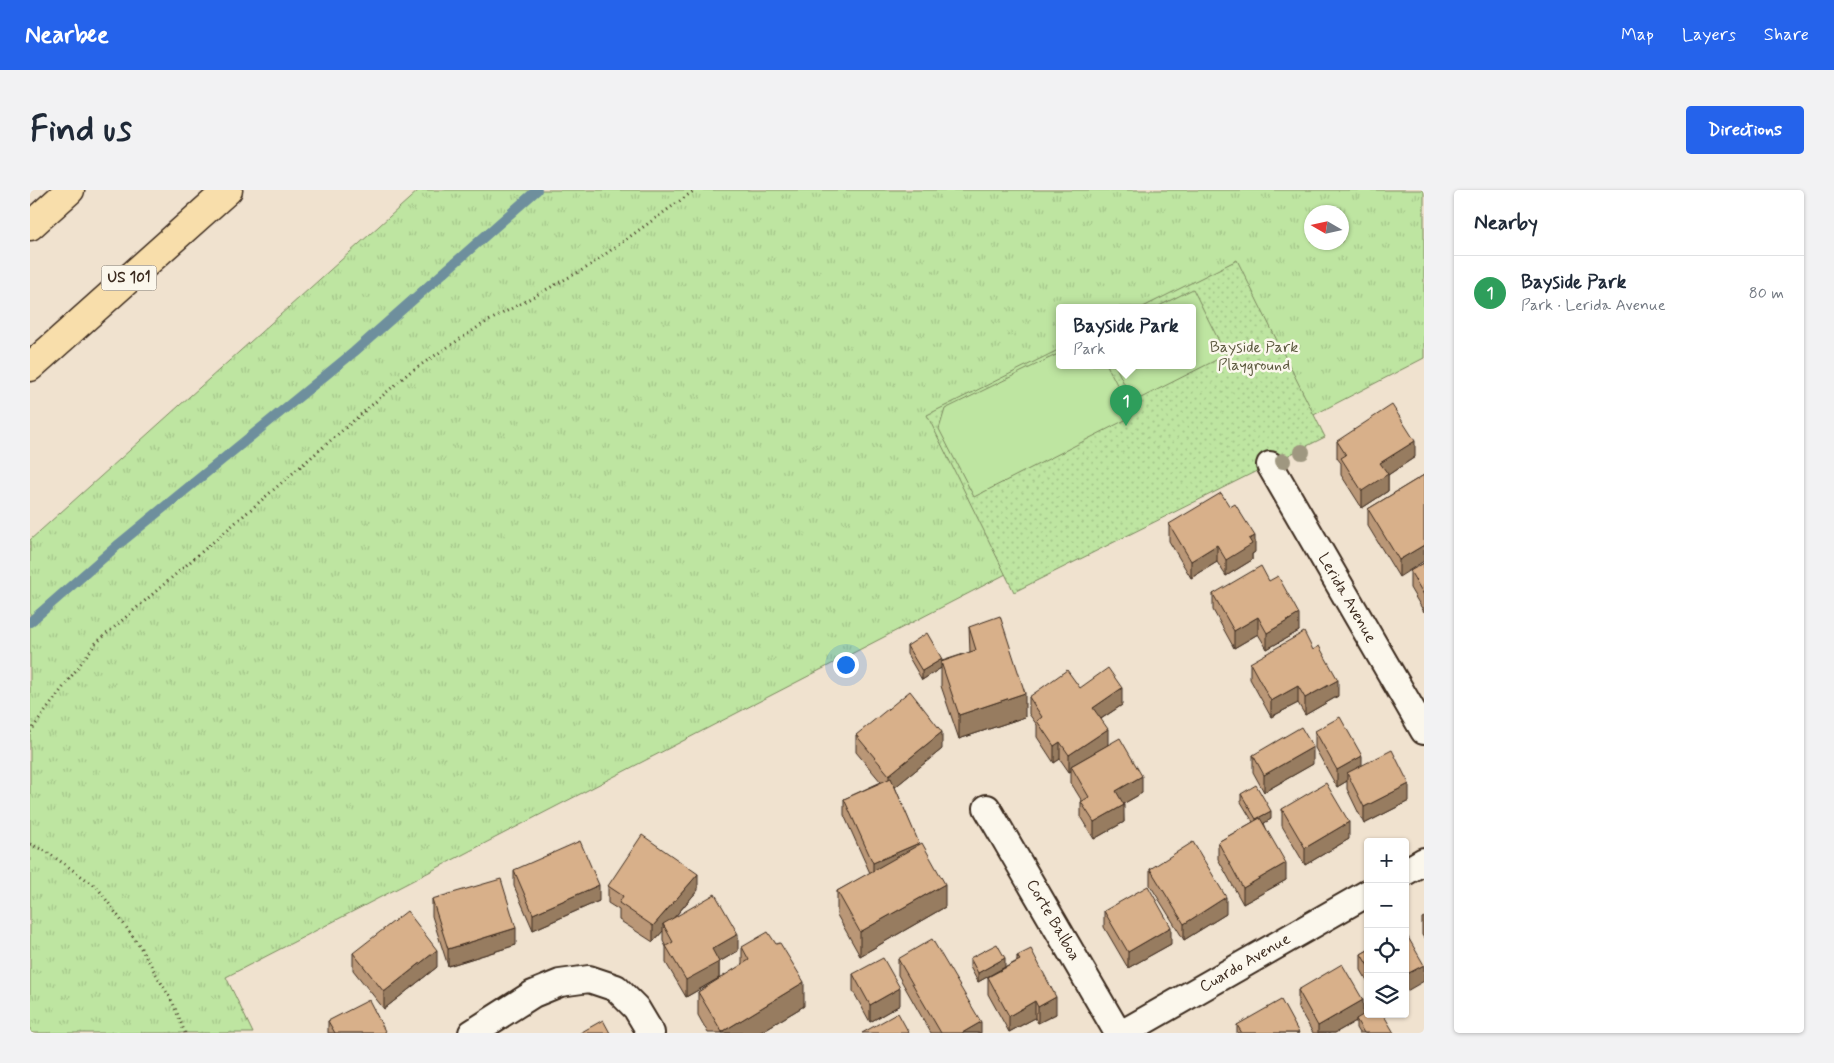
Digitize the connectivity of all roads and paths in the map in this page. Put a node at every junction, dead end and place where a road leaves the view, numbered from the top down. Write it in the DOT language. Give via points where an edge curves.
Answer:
graph roads {
  1 [pos="70,190"];
  2 [pos="228,190"];
  3 [pos="695,190"];
  4 [pos="30,226"];
  5 [pos="30,367"];
  6 [pos="1270,465"];
  7 [pos="1424,731"];
  8 [pos="30,732"];
  9 [pos="988,808"];
  10 [pos="30,844"];
  11 [pos="1424,861"];
  12 [pos="1409,870"];
  13 [pos="1364,896"];
  14 [pos="185,1033"];
  15 [pos="472,1033"];
  16 [pos="650,1033"];
  17 [pos="1118,1033"];
  18 [pos="1123,1033"];
  1 -- 4 [label="highway"];
  2 -- 5 [label="highway, US 101"];
  3 -- 8 [label="path" via="586,268 482,324 410,372 96,643"];
  6 -- 7 [label="street, Lerida Avenue"];
  9 -- 17 [label="street, Corte Balboa"];
  10 -- 14 [label="path" via="97,887 140,945 173,1003"];
  11 -- 12 [label="street"];
  13 -- 18 [label="street, Cuardo Avenue"];
  15 -- 16 [label="street" via="533,994 560,983 588,979 616,988 636,1008"];
}
